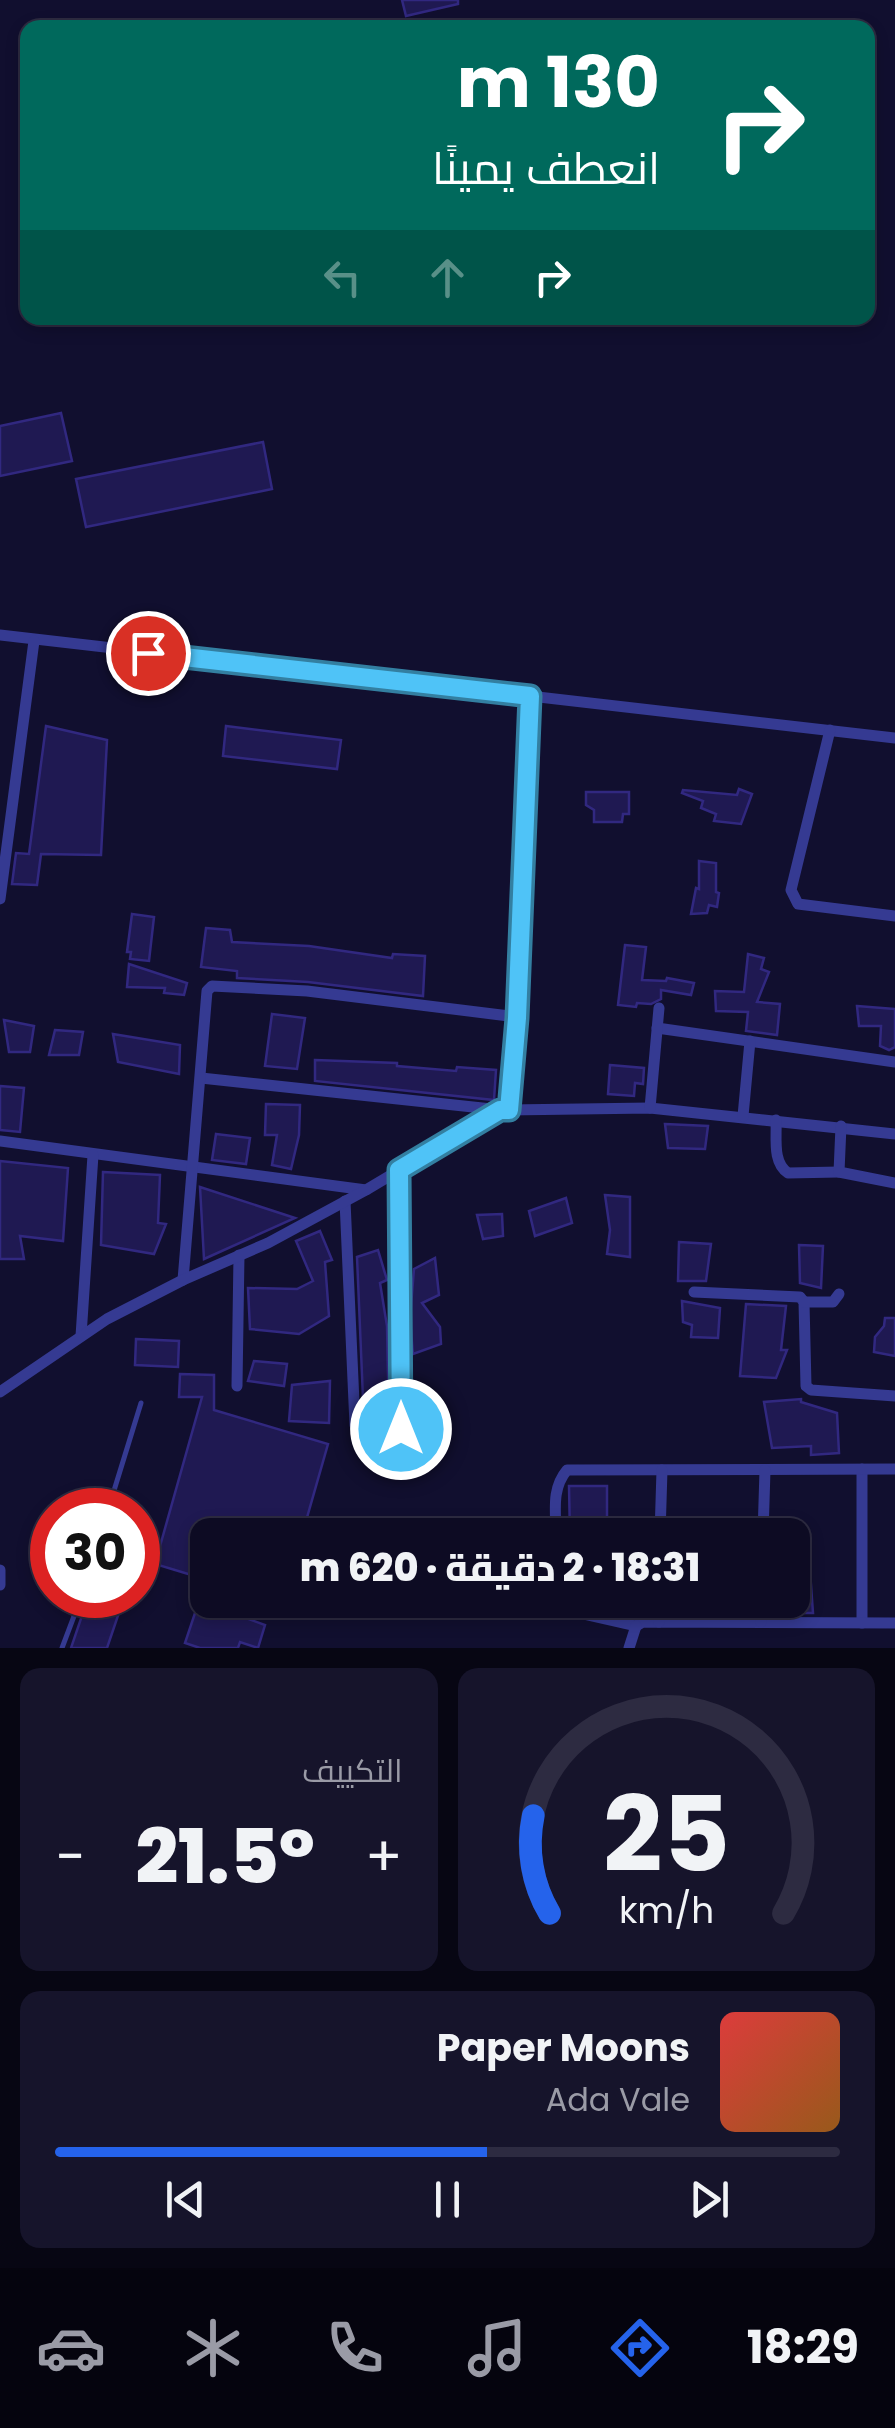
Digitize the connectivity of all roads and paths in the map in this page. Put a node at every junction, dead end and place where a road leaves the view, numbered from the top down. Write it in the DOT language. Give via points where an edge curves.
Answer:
graph roads {
  1 [pos="0,635"];
  2 [pos="34,641"];
  3 [pos="530,696"];
  4 [pos="830,730"];
  5 [pos="895,738"];
  6 [pos="1,888"];
  7 [pos="0,899"];
  8 [pos="895,916"];
  9 [pos="658,1008"];
  10 [pos="517,1018"];
  11 [pos="657,1028"];
  12 [pos="750,1041"];
  13 [pos="895,1062"];
  14 [pos="201,1078"];
  15 [pos="650,1108"];
  16 [pos="505,1110"];
  17 [pos="742,1116"];
  18 [pos="776,1120"];
  19 [pos="841,1126"];
  20 [pos="895,1134"];
  21 [pos="0,1142"];
  22 [pos="93,1155"];
  23 [pos="194,1169"];
  24 [pos="399,1170"];
  25 [pos="839,1172"];
  26 [pos="895,1182"];
  27 [pos="366,1190"];
  28 [pos="346,1201"];
  29 [pos="239,1255"];
  30 [pos="182,1280"];
  31 [pos="694,1292"];
  32 [pos="839,1294"];
  33 [pos="804,1302"];
  34 [pos="82,1336"];
  35 [pos="237,1386"];
  36 [pos="0,1392"];
  37 [pos="895,1396"];
  38 [pos="141,1403"];
  39 [pos="895,1469"];
  40 [pos="662,1470"];
  41 [pos="765,1470"];
  42 [pos="862,1470"];
  43 [pos="115,1488"];
  44 [pos="556,1518"];
  45 [pos="661,1518"];
  46 [pos="764,1518"];
  47 [pos="0,1570"];
  48 [pos="0,1585"];
  49 [pos="73,1618"];
  50 [pos="601,1618"];
  51 [pos="658,1618"];
  52 [pos="761,1618"];
  53 [pos="658,1622"];
  54 [pos="761,1622"];
  55 [pos="862,1623"];
  56 [pos="895,1623"];
  57 [pos="636,1626"];
  58 [pos="62,1648"];
  59 [pos="630,1648"];
  1 -- 2 [label="street"];
  2 -- 3 [label="street"];
  2 -- 6 [label="street"];
  3 -- 4 [label="street"];
  3 -- 10 [label="street"];
  4 -- 5 [label="street"];
  4 -- 8 [label="street" via="791,890 798,904"];
  6 -- 7 [label="street"];
  9 -- 11 [label="street"];
  10 -- 14 [label="street" via="215,984 207,991"];
  10 -- 16 [label="street"];
  11 -- 12 [label="street"];
  11 -- 15 [label="street"];
  12 -- 13 [label="street"];
  12 -- 17 [label="street"];
  14 -- 16 [label="street"];
  14 -- 23 [label="street"];
  15 -- 16 [label="street"];
  15 -- 17 [label="street"];
  16 -- 24 [label="street"];
  17 -- 18 [label="street"];
  18 -- 19 [label="street"];
  18 -- 25 [label="street" via="781,1169"];
  19 -- 20 [label="street"];
  19 -- 25 [label="street"];
  21 -- 22 [label="street"];
  22 -- 23 [label="street"];
  22 -- 34 [label="street"];
  23 -- 27 [label="street"];
  23 -- 30 [label="street"];
  24 -- 27 [label="street"];
  24 -- 28 [label="street" via="401,1429 390,1438 354,1425"];
  25 -- 26 [label="street"];
  27 -- 28 [label="street"];
  28 -- 29 [label="street"];
  29 -- 30 [label="street"];
  29 -- 35 [label="street"];
  30 -- 34 [label="street"];
  31 -- 33 [label="street" via="800,1296"];
  32 -- 33 [label="street" via="833,1302"];
  33 -- 37 [label="street" via="806,1386"];
  34 -- 36 [label="street"];
  38 -- 43 [label="lane"];
  39 -- 42 [label="street"];
  40 -- 41 [label="street"];
  40 -- 44 [label="street" via="567,1470 558,1481"];
  40 -- 45 [label="street"];
  41 -- 42 [label="street"];
  41 -- 46 [label="street"];
  42 -- 55 [label="street"];
  47 -- 48 [label="street"];
  49 -- 58 [label="lane"];
  50 -- 57 [label="street"];
  51 -- 53 [label="street"];
  52 -- 54 [label="street"];
  53 -- 54 [label="street"];
  53 -- 57 [label="street"];
  54 -- 55 [label="street"];
  55 -- 56 [label="street"];
  57 -- 59 [label="street"];
}
